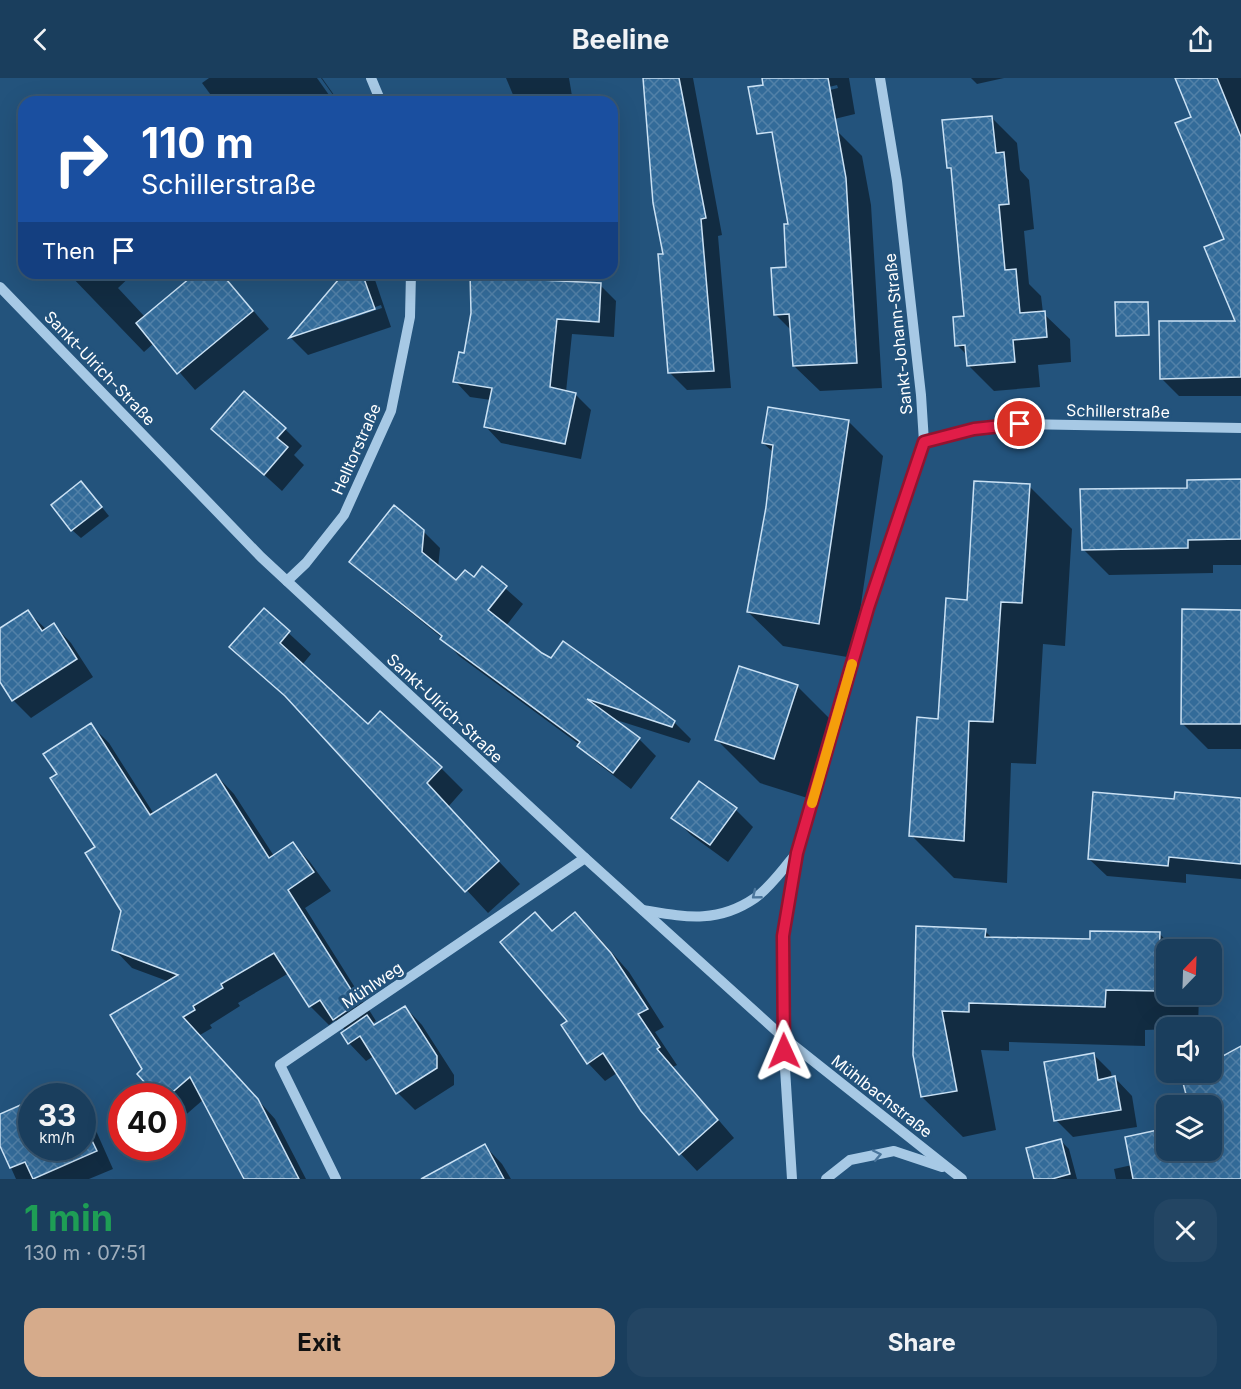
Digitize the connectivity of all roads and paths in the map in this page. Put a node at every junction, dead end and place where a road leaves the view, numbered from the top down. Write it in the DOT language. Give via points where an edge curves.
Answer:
graph roads {
  1 [pos="371,78"];
  2 [pos="880,78"];
  3 [pos="378,96"];
  4 [pos="411,279"];
  5 [pos="0,286"];
  6 [pos="1241,428"];
  7 [pos="924,442"];
  8 [pos="287,581"];
  9 [pos="797,853"];
  10 [pos="585,858"];
  11 [pos="643,910"];
  12 [pos="783,1037"];
  13 [pos="951,1170"];
  14 [pos="336,1179"];
  15 [pos="792,1179"];
  16 [pos="826,1179"];
  17 [pos="962,1179"];
  1 -- 3 [label="street"];
  2 -- 7 [label="street, Sankt-Johann-Straße" via="897,181"];
  4 -- 8 [label="street, Helltorstraße" via="410,317 391,411 344,515"];
  5 -- 8 [label="street, Sankt-Ulrich-Straße"];
  6 -- 7 [label="street, Schillerstraße" via="1020,424 974,429"];
  7 -- 9 [label="street, Sankt-Johann-Straße" via="868,608"];
  8 -- 10 [label="street, Sankt-Ulrich-Straße"];
  9 -- 11 [label="street, one-way" via="757,897 728,913 690,918"];
  9 -- 12 [label="street, Sankt-Johann-Straße" via="783,936"];
  10 -- 11 [label="street, Sankt-Ulrich-Straße"];
  10 -- 14 [label="street, Mühlweg" via="280,1065"];
  11 -- 12 [label="street, Sankt-Ulrich-Straße"];
  12 -- 13 [label="street, Mühlbachstraße"];
  12 -- 15 [label="street"];
  16 -- 13 [label="street, one-way" via="850,1160 894,1151"];
  13 -- 17 [label="street, Mühlbachstraße"];
}
